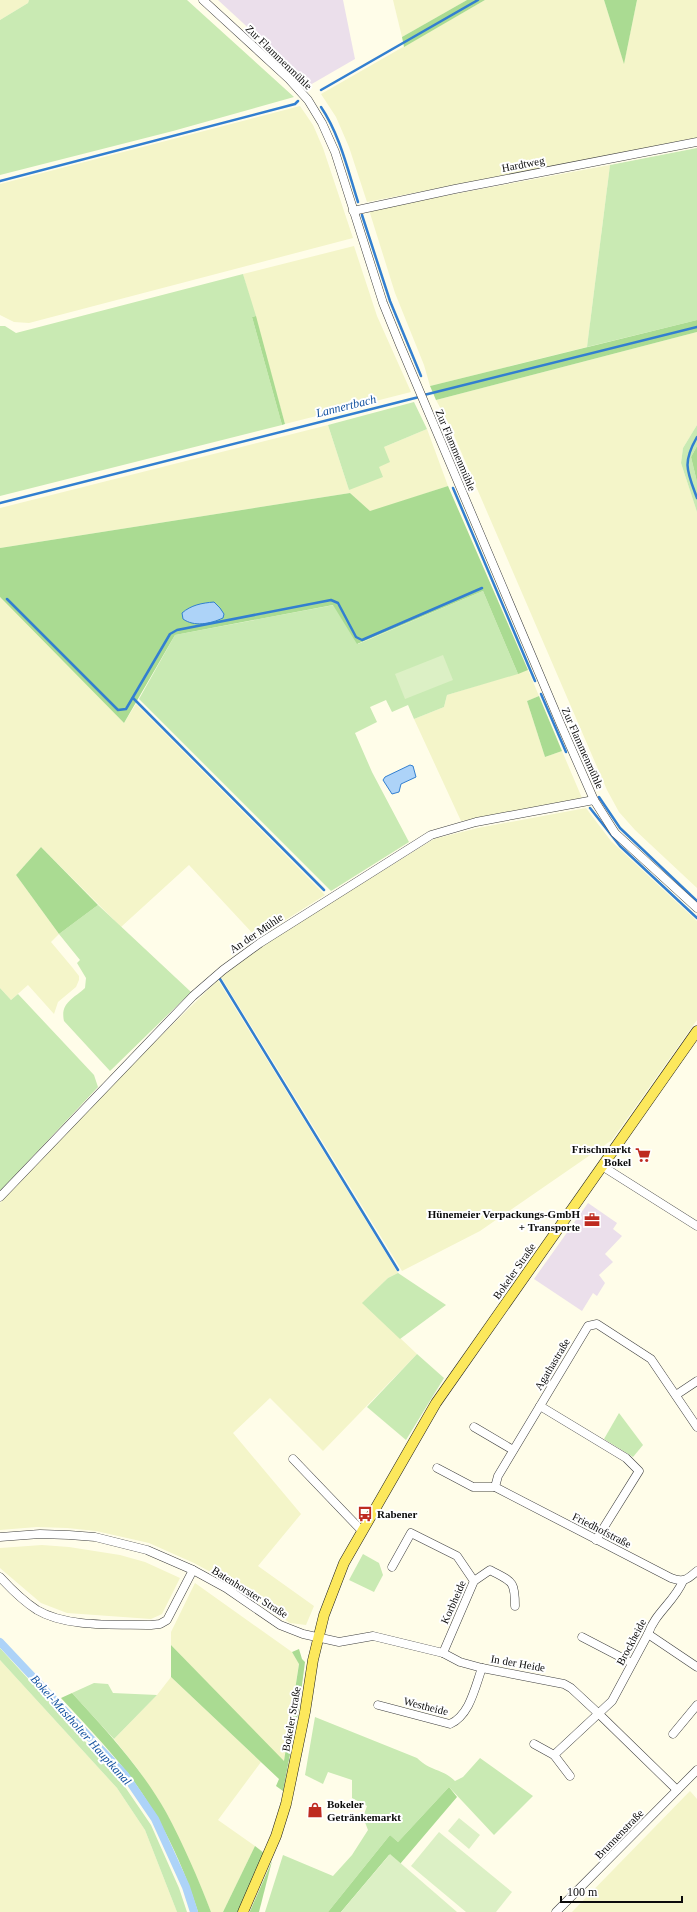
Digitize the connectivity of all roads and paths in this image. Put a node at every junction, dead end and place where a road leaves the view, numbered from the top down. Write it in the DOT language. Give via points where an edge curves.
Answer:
graph roads {
  1 [pos="203,0"];
  2 [pos="697,142"];
  3 [pos="353,211"];
  4 [pos="594,800"];
  5 [pos="697,908"];
  6 [pos="697,1031"];
  7 [pos="602,1166"];
  8 [pos="0,1197"];
  9 [pos="697,1226"];
  10 [pos="697,1381"];
  11 [pos="676,1395"];
  12 [pos="540,1406"];
  13 [pos="474,1427"];
  14 [pos="697,1427"];
  15 [pos="513,1450"];
  16 [pos="293,1459"];
  17 [pos="437,1468"];
  18 [pos="495,1487"];
  19 [pos="362,1531"];
  20 [pos="0,1538"];
  21 [pos="596,1540"];
  22 [pos="392,1567"];
  23 [pos="193,1570"];
  24 [pos="697,1570"];
  25 [pos="0,1577"];
  26 [pos="474,1581"];
  27 [pos="682,1582"];
  28 [pos="515,1606"];
  29 [pos="648,1634"];
  30 [pos="582,1637"];
  31 [pos="319,1638"];
  32 [pos="443,1653"];
  33 [pos="632,1663"];
  34 [pos="697,1667"];
  35 [pos="482,1668"];
  36 [pos="378,1705"];
  37 [pos="697,1705"];
  38 [pos="600,1714"];
  39 [pos="673,1734"];
  40 [pos="534,1744"];
  41 [pos="554,1755"];
  42 [pos="697,1770"];
  43 [pos="570,1776"];
  44 [pos="677,1790"];
  45 [pos="243,1912"];
  46 [pos="556,1912"];
  1 -- 3 [label="street, Zur Flammenmühle" via="289,79 308,100 335,152"];
  2 -- 3 [label="street, Hardtweg"];
  3 -- 4 [label="street, Zur Flammenmühle" via="383,303"];
  4 -- 5 [label="street, Zur Flammenmühle" via="615,833"];
  4 -- 8 [label="street, An der Mühle" via="476,822 431,835 260,942 193,996"];
  6 -- 7 [label="main road, Bokeler Straße"];
  7 -- 9 [label="street"];
  7 -- 19 [label="main road, Bokeler Straße" via="436,1403"];
  10 -- 11 [label="street"];
  11 -- 12 [label="street, Agathastraße" via="651,1358 597,1324 588,1326"];
  11 -- 14 [label="street, Agathastraße"];
  12 -- 15 [label="street"];
  12 -- 21 [label="street, Agathastraße" via="626,1458 639,1471"];
  13 -- 15 [label="street"];
  15 -- 18 [label="street" via="498,1476"];
  16 -- 19 [label="street"];
  17 -- 18 [label="street, Friedhofstraße" via="473,1487"];
  18 -- 21 [label="street, Friedhofstraße"];
  19 -- 31 [label="main road, Bokeler Straße" via="336,1580"];
  20 -- 23 [label="street, Batenhorster Straße" via="40,1534 95,1538 148,1550"];
  21 -- 27 [label="street, Friedhofstraße"];
  22 -- 26 [label="street" via="411,1533 458,1556"];
  23 -- 25 [label="street" via="167,1620 151,1625 68,1621 37,1610"];
  23 -- 31 [label="street, Batenhorster Straße" via="226,1588 280,1625"];
  24 -- 27 [label="street" via="688,1580"];
  26 -- 28 [label="street, Korbheide" via="490,1570 510,1581 515,1590"];
  26 -- 32 [label="street, Korbheide"];
  27 -- 29 [label="street, Brockheide" via="677,1594 652,1624"];
  29 -- 33 [label="street, Brockheide"];
  29 -- 34 [label="street"];
  30 -- 33 [label="street"];
  31 -- 32 [label="street, In der Heide" via="339,1642 373,1636"];
  31 -- 45 [label="main road, Bokeler Straße" via="286,1804 276,1836"];
  32 -- 35 [label="street, In der Heide" via="460,1662"];
  33 -- 38 [label="street, Brockheide" via="612,1701"];
  35 -- 36 [label="street, Westheide" via="464,1714 450,1724"];
  35 -- 38 [label="street, In der Heide" via="564,1684"];
  37 -- 39 [label="street"];
  38 -- 41 [label="street, Brockheide"];
  38 -- 44 [label="street, In der Heide"];
  40 -- 41 [label="street"];
  41 -- 43 [label="street"];
  42 -- 44 [label="street, Brunnenstraße"];
  44 -- 46 [label="street, Brunnenstraße"];
}
